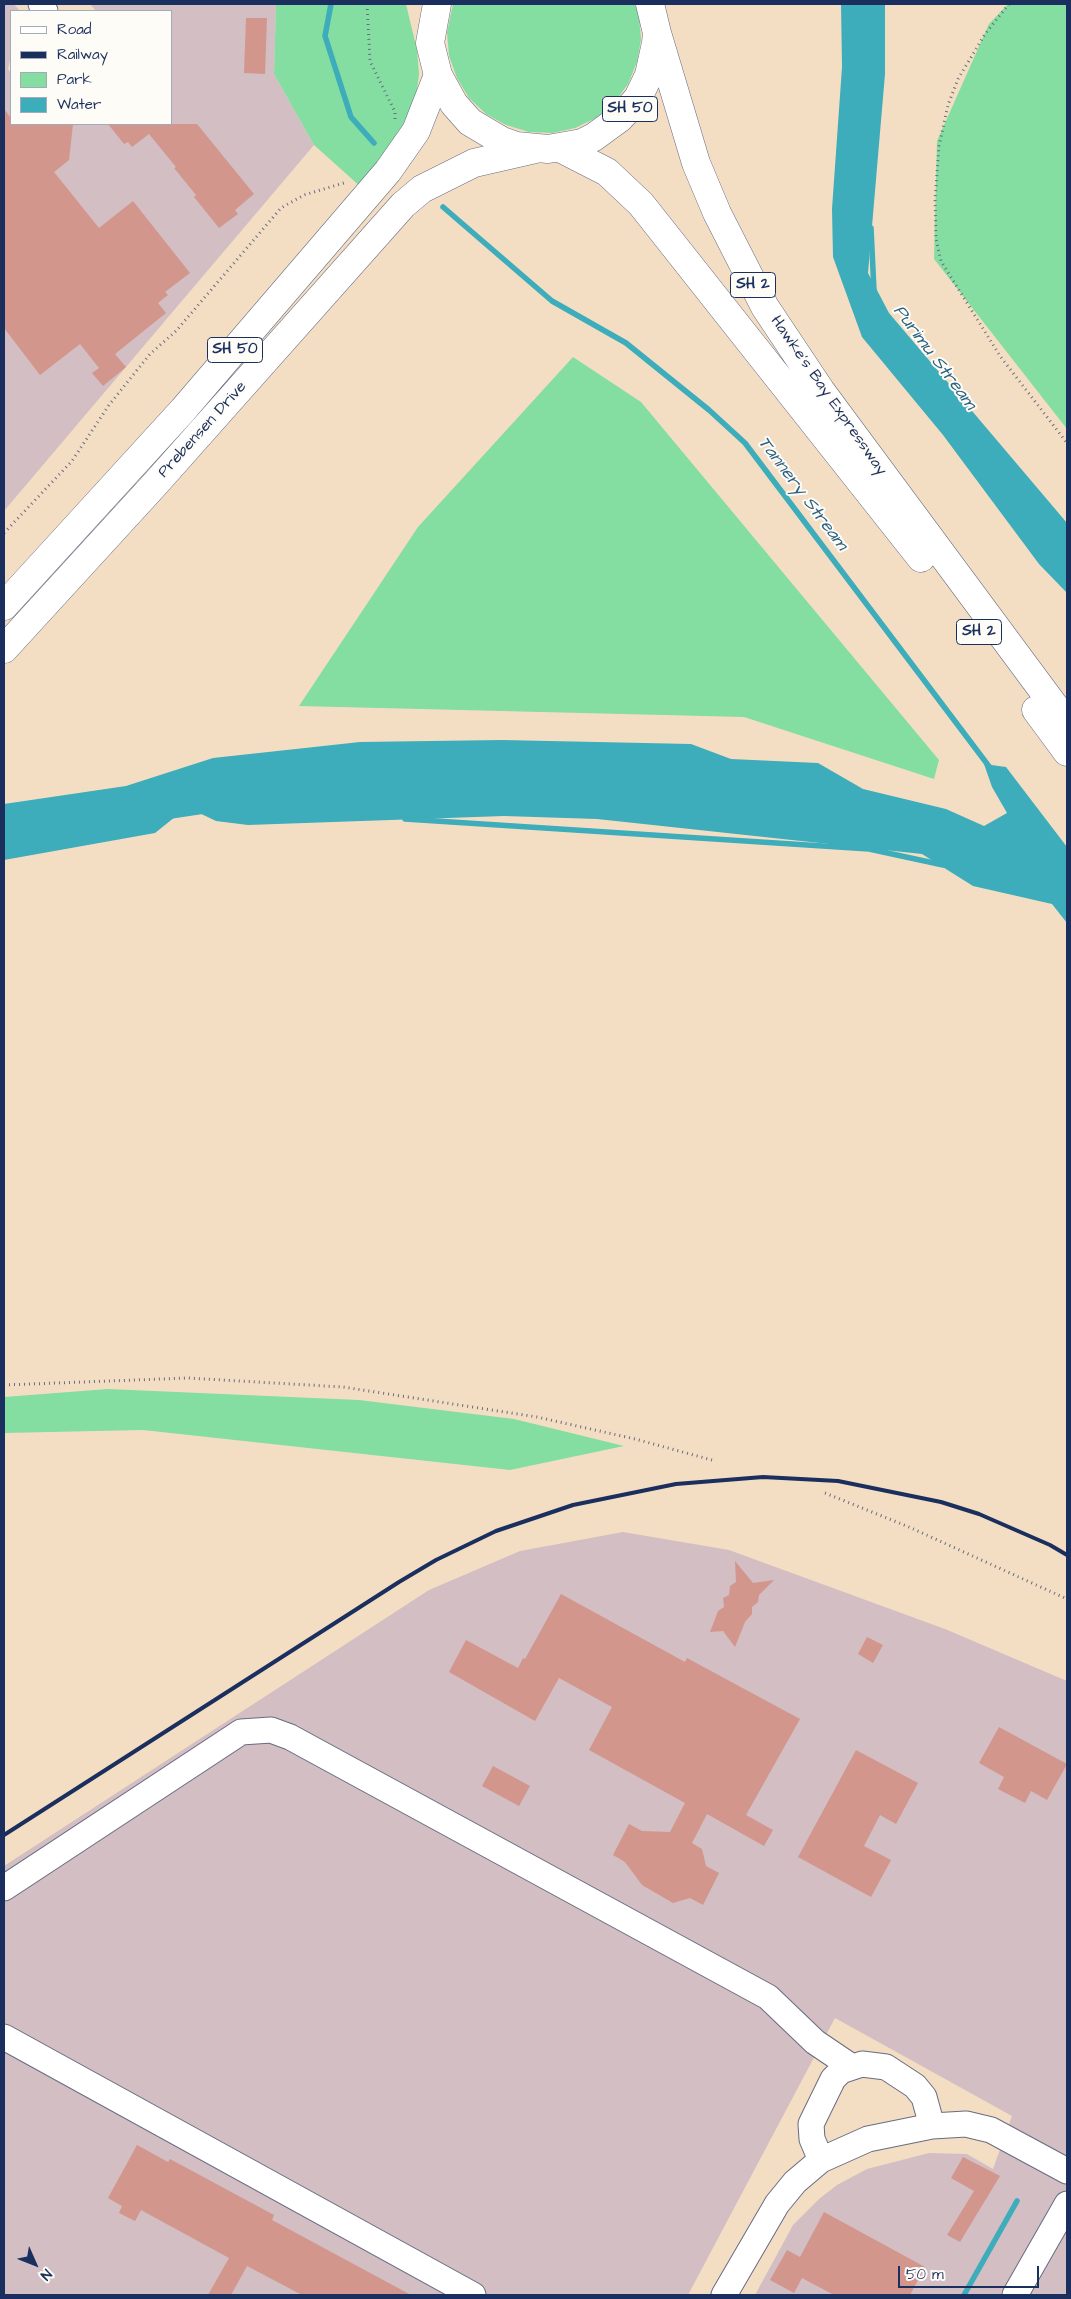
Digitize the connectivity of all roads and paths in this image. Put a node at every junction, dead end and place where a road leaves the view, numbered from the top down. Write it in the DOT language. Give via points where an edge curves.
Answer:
graph roads {
  1 [pos="367,4"];
  2 [pos="421,4"];
  3 [pos="437,4"];
  4 [pos="650,4"];
  5 [pos="1009,4"];
  6 [pos="657,33"];
  7 [pos="430,43"];
  8 [pos="438,75"];
  9 [pos="394,127"];
  10 [pos="548,148"];
  11 [pos="353,178"];
  12 [pos="1067,444"];
  13 [pos="4,533"];
  14 [pos="4,606"];
  15 [pos="4,649"];
  16 [pos="1067,723"];
  17 [pos="1067,752"];
  18 [pos="4,1385"];
  19 [pos="712,1460"];
  20 [pos="825,1493"];
  21 [pos="1067,1599"];
  22 [pos="4,1888"];
  23 [pos="4,2037"];
  24 [pos="852,2067"];
  25 [pos="932,2126"];
  26 [pos="821,2160"];
  27 [pos="1067,2171"];
  28 [pos="1067,2204"];
  29 [pos="473,2295"];
  30 [pos="724,2295"];
  31 [pos="1015,2295"];
  1 -- 9 [label="path" via="370,61 395,112"];
  2 -- 7 [label="main road, SH 2"];
  3 -- 7 [label="main road"];
  4 -- 6 [label="main road, SH 2"];
  5 -- 12 [label="path" via="985,34 958,79 948,105 939,146 936,239 941,261 1000,356"];
  6 -- 10 [label="main road, SH 50" via="649,75 631,108 594,138"];
  6 -- 16 [label="main road, Hawke's Bay Expressway / SH 2" via="696,163 765,307 821,391"];
  7 -- 8 [label="main road, SH 2"];
  8 -- 10 [label="main road, SH 2" via="454,104 470,122 516,146"];
  8 -- 14 [label="main road, Prebensen Drive / SH 50" via="416,130 388,171 183,410"];
  10 -- 15 [label="main road, Prebensen Drive / SH 50" via="474,163 422,190 403,205"];
  10 -- 17 [label="main road, Hawke's Bay Expressway / SH 2" via="607,172 641,204 906,537"];
  11 -- 13 [label="path" via="341,185 304,195 282,208 176,331 150,354 109,405 72,461"];
  18 -- 19 [label="path" via="188,1378 344,1386 537,1417"];
  20 -- 21 [label="path" via="918,1531"];
  22 -- 24 [label="street" via="241,1732 271,1730 299,1742 768,1997 816,2042"];
  23 -- 29 [label="street"];
  24 -- 25 [label="street" via="862,2064 886,2067 915,2086 924,2097"];
  24 -- 26 [label="street" via="841,2071 834,2079 811,2124 812,2140"];
  25 -- 26 [label="street" via="868,2138"];
  25 -- 27 [label="street" via="966,2124 991,2130"];
  26 -- 30 [label="street" via="776,2204"];
  28 -- 31 [label="street"];
}
